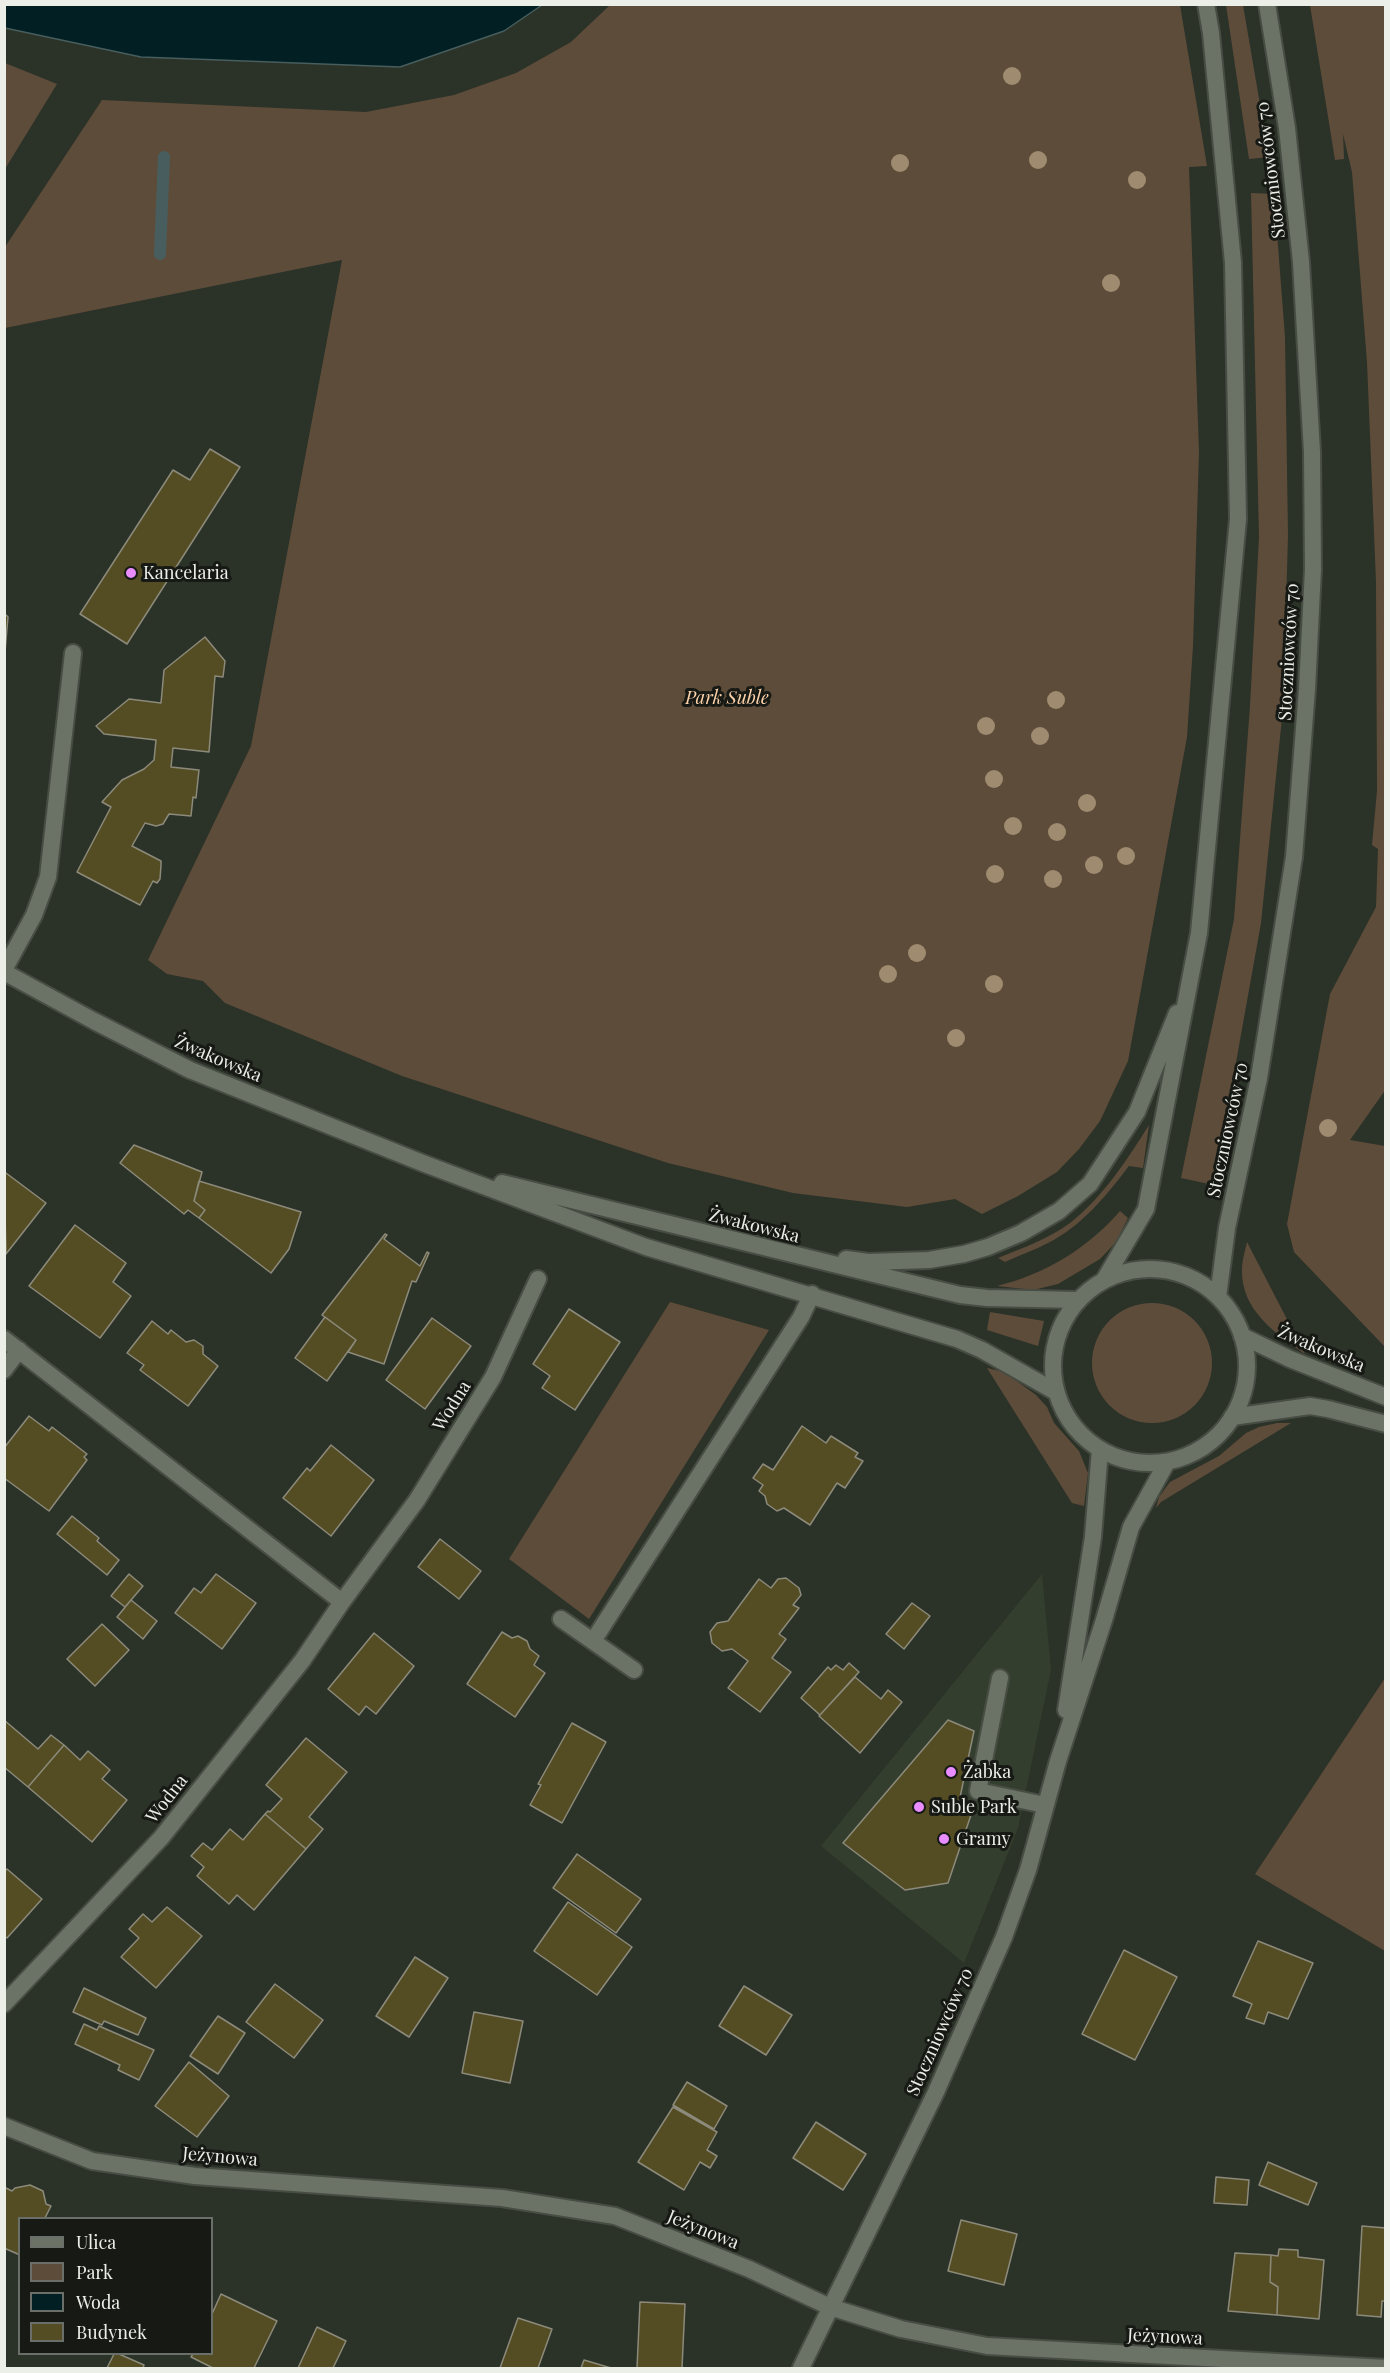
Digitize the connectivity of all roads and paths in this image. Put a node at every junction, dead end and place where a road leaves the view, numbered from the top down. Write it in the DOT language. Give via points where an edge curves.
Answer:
graph roads {
  1 [pos="1206,4"];
  2 [pos="1267,4"];
  3 [pos="73,653"];
  4 [pos="4,971"];
  5 [pos="1192,975"];
  6 [pos="425,1164"];
  7 [pos="779,1252"];
  8 [pos="538,1279"];
  9 [pos="1104,1280"];
  10 [pos="812,1294"];
  11 [pos="1218,1297"];
  12 [pos="1078,1300"];
  13 [pos="1242,1335"];
  14 [pos="4,1339"];
  15 [pos="19,1350"];
  16 [pos="4,1370"];
  17 [pos="1056,1392"];
  18 [pos="1386,1397"];
  19 [pos="1232,1417"];
  20 [pos="1386,1424"];
  21 [pos="1100,1449"];
  22 [pos="1167,1462"];
  23 [pos="342,1602"];
  24 [pos="561,1619"];
  25 [pos="593,1641"];
  26 [pos="634,1670"];
  27 [pos="1000,1678"];
  28 [pos="1058,1761"];
  29 [pos="1045,1805"];
  30 [pos="4,2004"];
  31 [pos="4,2126"];
  32 [pos="830,2307"];
  33 [pos="801,2368"];
  34 [pos="1386,2368"];
  1 -- 5 [label="street" via="1233,263 1238,519"];
  2 -- 11 [label="street, Stoczniowców 70" via="1287,128 1301,262 1312,452 1313,569 1294,857 1259,1078 1227,1228"];
  3 -- 4 [label="street" via="48,877 34,915"];
  4 -- 6 [label="street, Żwakowska" via="190,1070"];
  5 -- 7 [label="street" via="1137,1112 1090,1184 1059,1211 988,1247 929,1260 868,1262"];
  5 -- 9 [label="street" via="1146,1209"];
  6 -- 7 [label="street, Żwakowska"];
  6 -- 10 [label="street, Żwakowska" via="646,1247"];
  7 -- 12 [label="street, Żwakowska" via="960,1295"];
  8 -- 23 [label="street, Wodna" via="493,1377 417,1500"];
  9 -- 11 [label="street" via="1133,1270 1164,1270 1193,1279"];
  9 -- 12 [label="street"];
  10 -- 17 [label="street, Żwakowska" via="957,1339"];
  10 -- 25 [label="street"];
  11 -- 13 [label="street" via="1233,1315"];
  12 -- 17 [label="street" via="1055,1343 1052,1368"];
  13 -- 18 [label="street, Żwakowska" via="1290,1359"];
  13 -- 19 [label="street" via="1247,1364 1244,1391"];
  14 -- 15 [label="street"];
  15 -- 16 [label="street"];
  15 -- 23 [label="street"];
  17 -- 21 [label="street" via="1073,1425"];
  19 -- 20 [label="street" via="1310,1406"];
  19 -- 22 [label="street" via="1215,1438 1192,1453"];
  21 -- 22 [label="street" via="1121,1459"];
  21 -- 28 [label="street, Stoczniowców 70" via="1093,1538"];
  22 -- 28 [label="street, Stoczniowców 70" via="1131,1527"];
  23 -- 30 [label="street, Wodna" via="302,1660 161,1838"];
  24 -- 25 [label="street"];
  25 -- 26 [label="street"];
  27 -- 29 [label="street" via="978,1791"];
  28 -- 29 [label="street, Stoczniowców 70"];
  29 -- 32 [label="street, Stoczniowców 70" via="1028,1870 1004,1937 936,2092"];
  31 -- 32 [label="street, Jeżynowa" via="92,2160 184,2175 502,2198 615,2216 749,2269"];
  32 -- 33 [label="street, Stoczniowców 70"];
  32 -- 34 [label="street, Jeżynowa" via="901,2329 987,2346"];
}
